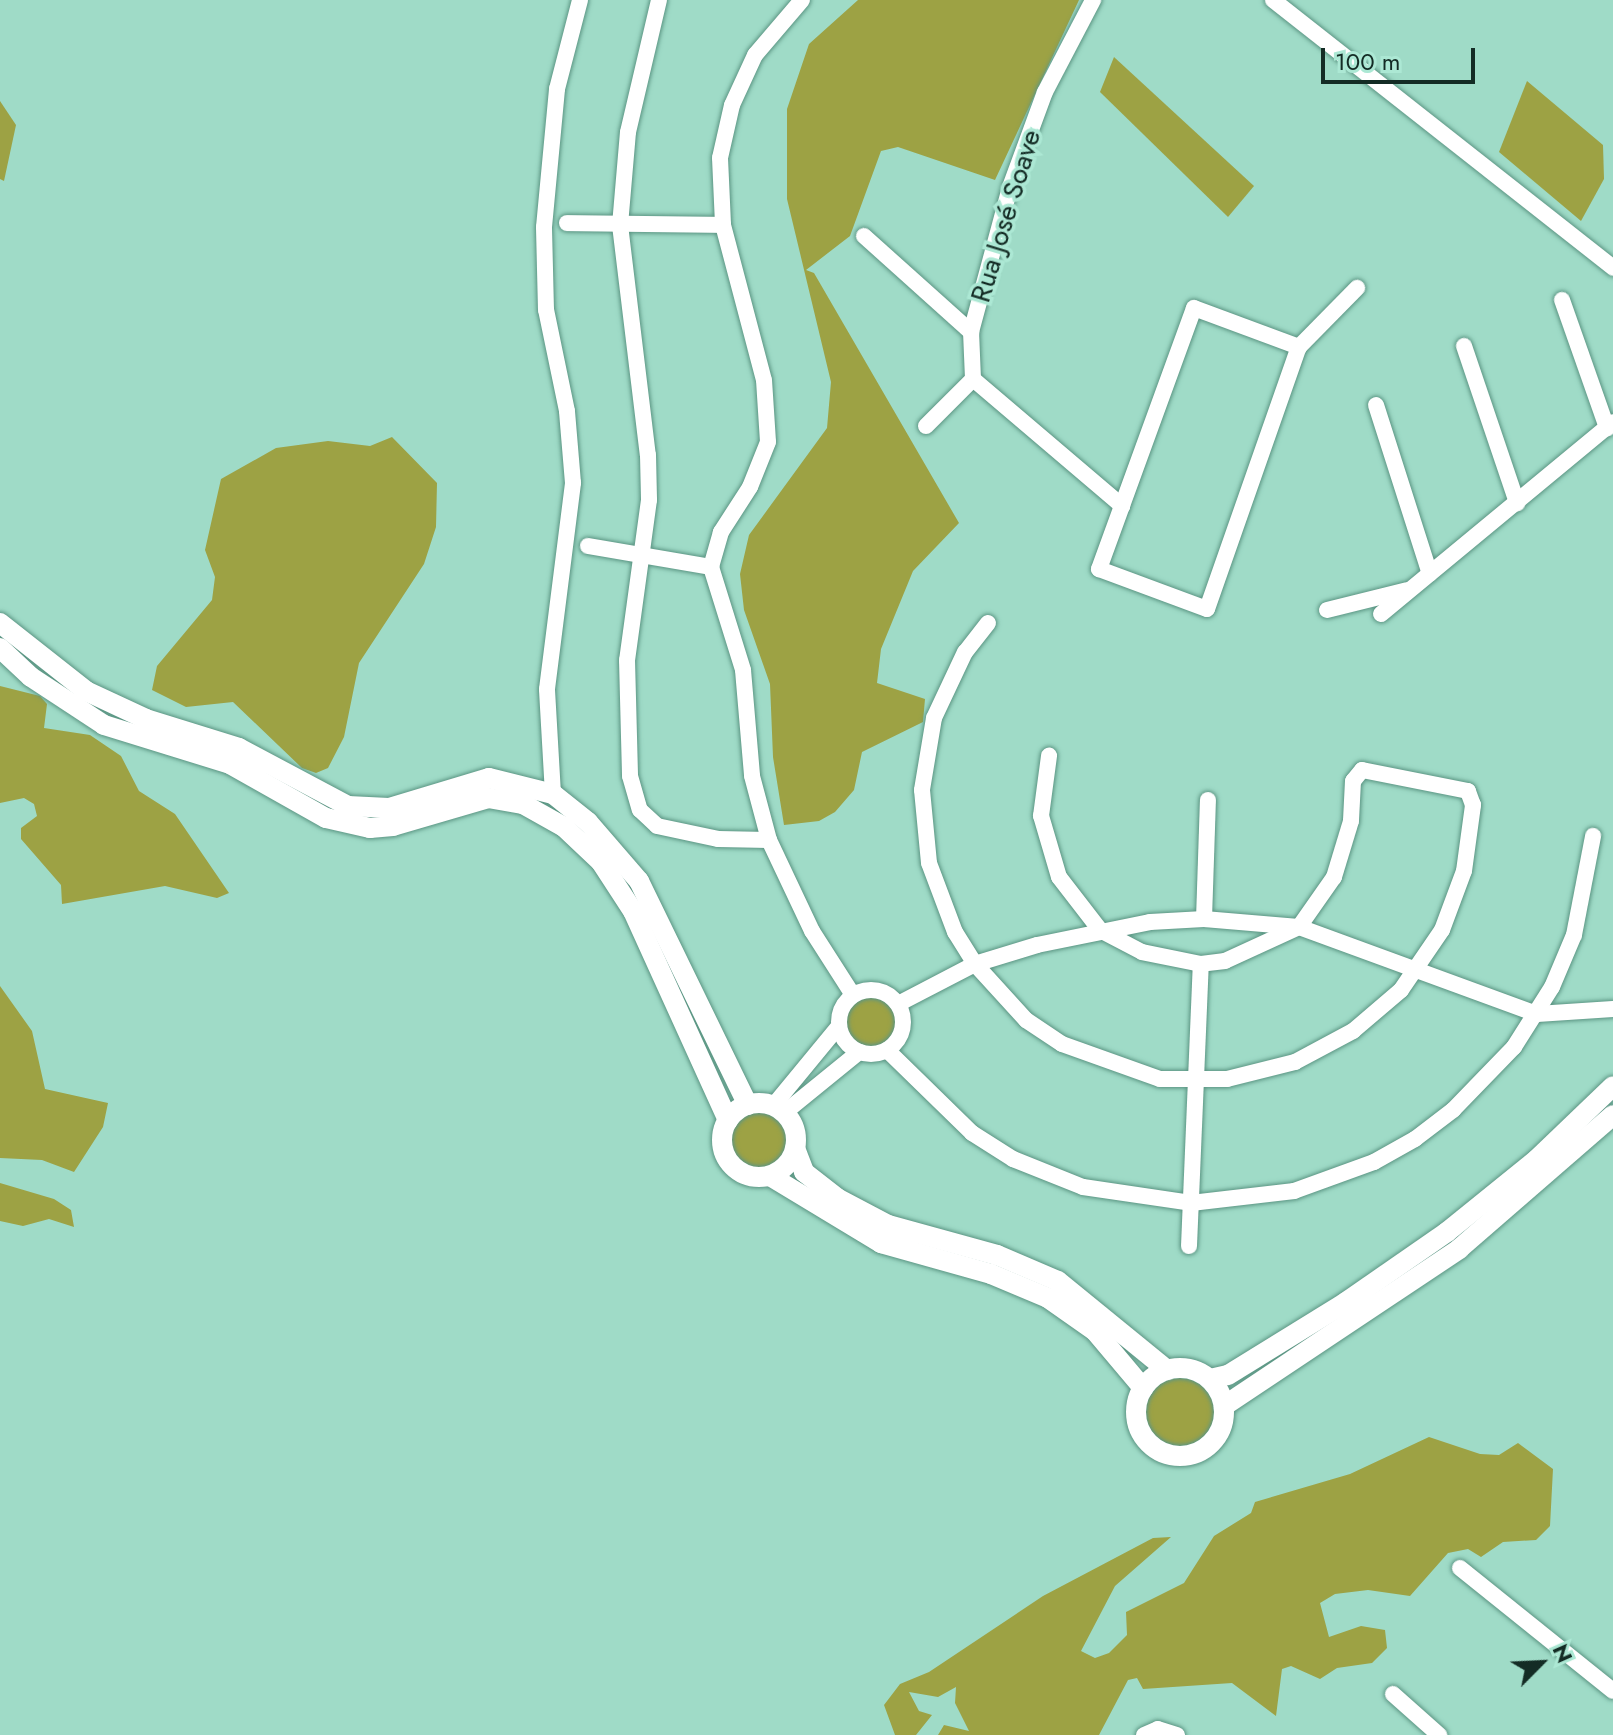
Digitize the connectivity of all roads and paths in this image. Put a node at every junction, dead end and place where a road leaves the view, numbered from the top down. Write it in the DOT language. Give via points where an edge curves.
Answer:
graph roads {
  1 [pos="580,0"];
  2 [pos="659,0"];
  3 [pos="802,0"];
  4 [pos="1093,0"];
  5 [pos="1273,0"];
  6 [pos="567,223"];
  7 [pos="620,225"];
  8 [pos="723,225"];
  9 [pos="864,236"];
  10 [pos="1612,265"];
  11 [pos="1357,288"];
  12 [pos="1562,300"];
  13 [pos="971,332"];
  14 [pos="1464,346"];
  15 [pos="1299,347"];
  16 [pos="973,379"];
  17 [pos="1376,405"];
  18 [pos="1610,425"];
  19 [pos="926,426"];
  20 [pos="1517,503"];
  21 [pos="1122,506"];
  22 [pos="588,546"];
  23 [pos="643,556"];
  24 [pos="711,567"];
  25 [pos="1430,574"];
  26 [pos="1412,589"];
  27 [pos="1327,610"];
  28 [pos="1381,614"];
  29 [pos="0,623"];
  30 [pos="988,623"];
  31 [pos="0,648"];
  32 [pos="1049,756"];
  33 [pos="553,794"];
  34 [pos="1208,800"];
  35 [pos="1593,836"];
  36 [pos="769,840"];
  37 [pos="1204,919"];
  38 [pos="1299,927"];
  39 [pos="1100,930"];
  40 [pos="975,964"];
  41 [pos="1201,964"];
  42 [pos="1420,966"];
  43 [pos="853,995"];
  44 [pos="898,1004"];
  45 [pos="1613,1009"];
  46 [pos="1537,1014"];
  47 [pos="839,1026"];
  48 [pos="887,1050"];
  49 [pos="859,1052"];
  50 [pos="1196,1081"];
  51 [pos="1613,1086"];
  52 [pos="748,1105"];
  53 [pos="779,1110"];
  54 [pos="1613,1115"];
  55 [pos="728,1120"];
  56 [pos="795,1148"];
  57 [pos="770,1176"];
  58 [pos="1191,1203"];
  59 [pos="1189,1246"];
  60 [pos="1167,1370"];
  61 [pos="1210,1379"];
  62 [pos="1143,1388"];
  63 [pos="1224,1406"];
  64 [pos="1460,1568"];
  65 [pos="1613,1691"];
  66 [pos="1393,1694"];
  67 [pos="1144,1735"];
  68 [pos="1177,1735"];
  69 [pos="1439,1735"];
  1 -- 33 [label="street" via="557,89 544,227 546,310 573,483 547,689"];
  2 -- 7 [label="street" via="628,132"];
  3 -- 8 [label="street" via="755,55 732,105 720,158"];
  4 -- 13 [label="street, Rua José Soave" via="1045,92 1010,187"];
  5 -- 10 [label="street"];
  6 -- 7 [label="street"];
  7 -- 8 [label="street"];
  7 -- 23 [label="street" via="646,419 649,500"];
  8 -- 24 [label="street" via="764,380 768,442 750,487 721,532"];
  9 -- 13 [label="street"];
  11 -- 15 [label="street"];
  12 -- 18 [label="street"];
  13 -- 16 [label="street, Rua José Soave"];
  14 -- 20 [label="street"];
  15 -- 21 [label="street" via="1194,308"];
  15 -- 21 [label="street" via="1207,609 1099,569"];
  16 -- 19 [label="street"];
  16 -- 21 [label="street"];
  17 -- 25 [label="street"];
  18 -- 20 [label="street"];
  20 -- 25 [label="street"];
  22 -- 23 [label="street"];
  23 -- 24 [label="street"];
  23 -- 36 [label="street" via="627,660 626,736 640,810 657,826"];
  24 -- 36 [label="street" via="743,670 752,776"];
  25 -- 26 [label="street"];
  26 -- 27 [label="street"];
  26 -- 28 [label="street"];
  29 -- 33 [label="main road" via="86,691 146,719 239,748 348,806 389,808 489,778"];
  30 -- 40 [label="street" via="947,684 934,718 922,790 940,898"];
  31 -- 55 [label="main road" via="31,677 104,725 230,764 326,818 393,826 488,798 543,813 585,844 616,881"];
  32 -- 39 [label="street" via="1040,795 1044,837 1059,877"];
  33 -- 52 [label="main road" via="605,839 639,881"];
  34 -- 37 [label="street"];
  35 -- 46 [label="street" via="1574,935"];
  36 -- 43 [label="street" via="812,931"];
  37 -- 38 [label="street"];
  37 -- 39 [label="street"];
  38 -- 41 [label="street" via="1252,952"];
  38 -- 42 [label="street"];
  38 -- 42 [label="street" via="1334,877 1345,848 1356,773 1460,787 1473,805 1464,871"];
  39 -- 40 [label="street"];
  39 -- 41 [label="street" via="1142,952"];
  40 -- 44 [label="street"];
  40 -- 50 [label="street" via="1026,1020 1062,1044 1126,1071"];
  41 -- 50 [label="street"];
  42 -- 46 [label="street" via="1499,1005"];
  42 -- 50 [label="street" via="1380,1011 1325,1048 1263,1072"];
  43 -- 44 [label="street" via="880,991"];
  43 -- 47 [label="street"];
  44 -- 48 [label="street" via="901,1033"];
  45 -- 46 [label="street"];
  46 -- 58 [label="street" via="1453,1110 1374,1162 1294,1191"];
  47 -- 49 [label="street"];
  47 -- 53 [label="street"];
  48 -- 49 [label="street"];
  48 -- 58 [label="street" via="942,1110 1013,1159 1083,1187"];
  49 -- 53 [label="street"];
  50 -- 58 [label="street"];
  51 -- 61 [label="main road" via="1537,1159 1447,1232 1346,1302 1228,1375"];
  52 -- 53 [label="main road"];
  52 -- 55 [label="main road"];
  53 -- 56 [label="main road"];
  54 -- 63 [label="main road" via="1459,1249"];
  55 -- 57 [label="main road" via="727,1157 745,1174"];
  56 -- 57 [label="main road"];
  56 -- 60 [label="main road" via="804,1172 837,1198 888,1225 997,1255 1058,1281"];
  57 -- 62 [label="main road" via="881,1243 991,1274 1048,1298 1095,1331"];
  58 -- 59 [label="street"];
  60 -- 61 [label="main road" via="1182,1368"];
  60 -- 62 [label="main road"];
  61 -- 63 [label="main road"];
  62 -- 63 [label="main road" via="1136,1418 1141,1432 1163,1453 1178,1456 1207,1447 1217,1436"];
  64 -- 65 [label="street"];
  66 -- 69 [label="street"];
  67 -- 68 [label="street" via="1158,1729"];
}
